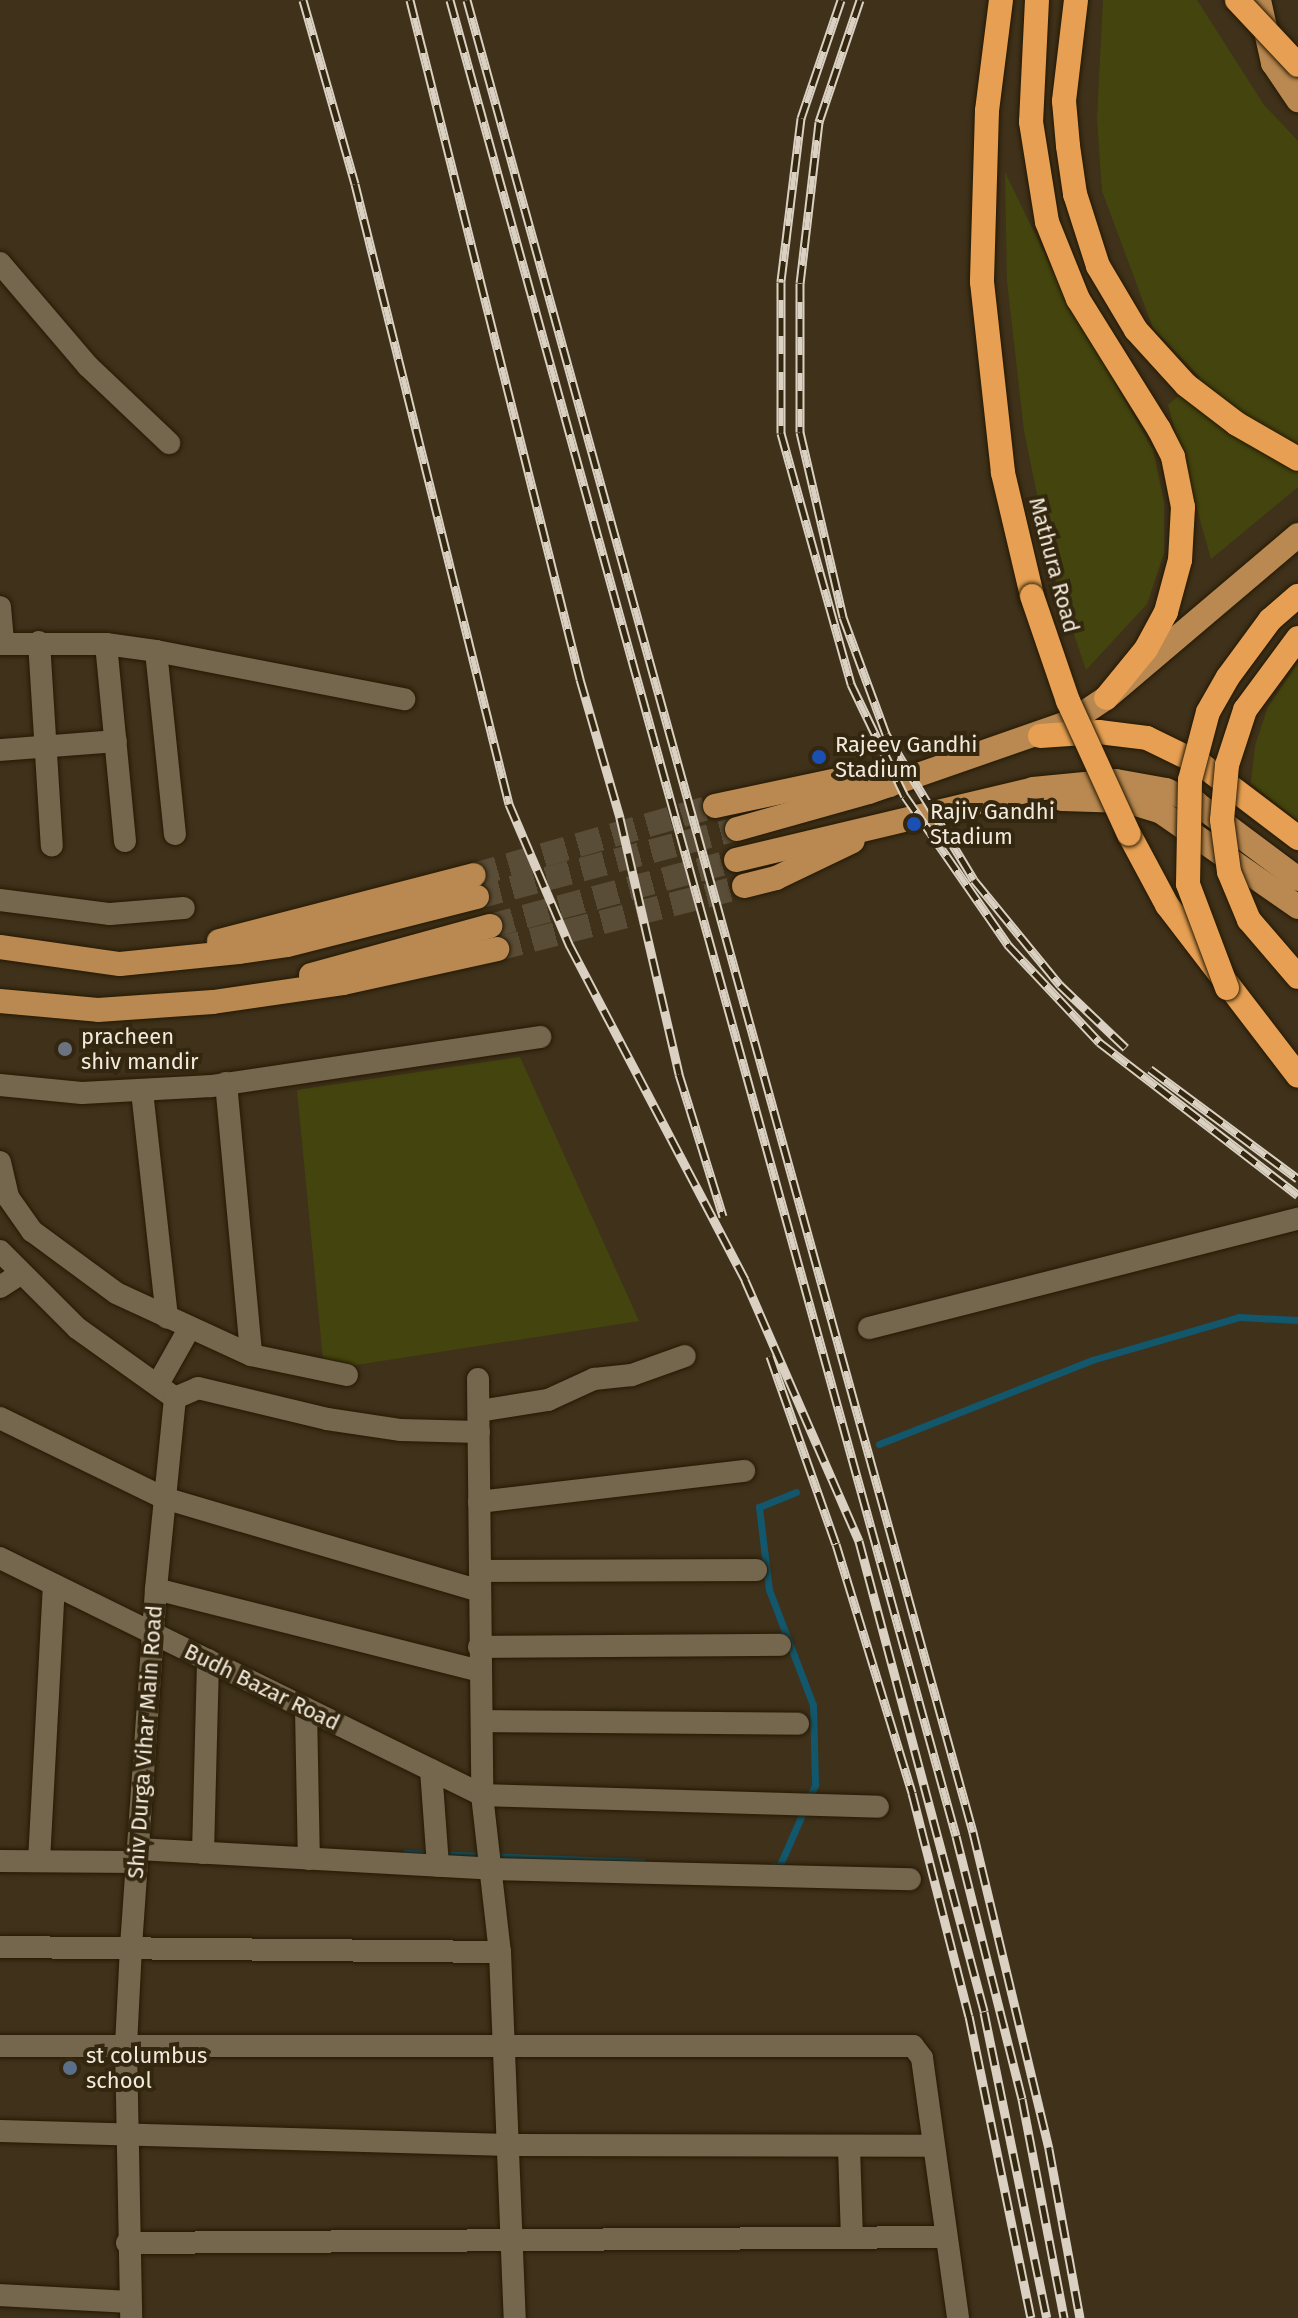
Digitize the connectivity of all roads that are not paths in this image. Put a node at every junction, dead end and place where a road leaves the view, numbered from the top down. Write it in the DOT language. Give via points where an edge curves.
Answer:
graph roads {
  1 [pos="1001,0"];
  2 [pos="1037,0"];
  3 [pos="1076,0"];
  4 [pos="1237,0"];
  5 [pos="1259,0"];
  6 [pos="1298,65"];
  7 [pos="1298,100"];
  8 [pos="0,263"];
  9 [pos="169,443"];
  10 [pos="1298,459"];
  11 [pos="1298,535"];
  12 [pos="1298,596"];
  13 [pos="0,607"];
  14 [pos="1298,638"];
  15 [pos="39,642"];
  16 [pos="2,644"];
  17 [pos="106,644"];
  18 [pos="156,651"];
  19 [pos="1106,698"];
  20 [pos="404,699"];
  21 [pos="1040,736"];
  22 [pos="116,741"];
  23 [pos="44,747"];
  24 [pos="0,750"];
  25 [pos="949,765"];
  26 [pos="889,785"];
  27 [pos="988,798"];
  28 [pos="962,803"];
  29 [pos="715,806"];
  30 [pos="895,820"];
  31 [pos="737,829"];
  32 [pos="175,834"];
  33 [pos="1298,838"];
  34 [pos="125,841"];
  35 [pos="52,846"];
  36 [pos="736,860"];
  37 [pos="1298,879"];
  38 [pos="475,886"];
  39 [pos="744,886"];
  40 [pos="0,900"];
  41 [pos="1298,907"];
  42 [pos="184,908"];
  43 [pos="493,938"];
  44 [pos="0,947"];
  45 [pos="1298,977"];
  46 [pos="1227,988"];
  47 [pos="0,1001"];
  48 [pos="540,1037"];
  49 [pos="1298,1076"];
  50 [pos="226,1083"];
  51 [pos="0,1085"];
  52 [pos="142,1091"];
  53 [pos="0,1162"];
  54 [pos="1298,1219"];
  55 [pos="0,1251"];
  56 [pos="20,1274"];
  57 [pos="0,1287"];
  58 [pos="167,1318"];
  59 [pos="869,1328"];
  60 [pos="189,1329"];
  61 [pos="251,1355"];
  62 [pos="685,1356"];
  63 [pos="347,1375"];
  64 [pos="478,1379"];
  65 [pos="167,1391"];
  66 [pos="0,1418"];
  67 [pos="479,1422"];
  68 [pos="744,1471"];
  69 [pos="164,1498"];
  70 [pos="479,1502"];
  71 [pos="0,1558"];
  72 [pos="756,1570"];
  73 [pos="480,1581"];
  74 [pos="54,1585"];
  75 [pos="156,1589"];
  76 [pos="153,1633"];
  77 [pos="780,1645"];
  78 [pos="479,1647"];
  79 [pos="208,1660"];
  80 [pos="480,1671"];
  81 [pos="306,1709"];
  82 [pos="482,1721"];
  83 [pos="798,1724"];
  84 [pos="431,1770"];
  85 [pos="482,1795"];
  86 [pos="878,1807"];
  87 [pos="204,1847"];
  88 [pos="309,1852"];
  89 [pos="137,1856"];
  90 [pos="438,1858"];
  91 [pos="0,1861"];
  92 [pos="39,1861"];
  93 [pos="491,1861"];
  94 [pos="910,1879"];
  95 [pos="0,1947"];
  96 [pos="131,1947"];
  97 [pos="500,1952"];
  98 [pos="0,2046"];
  99 [pos="126,2046"];
  100 [pos="504,2046"];
  101 [pos="0,2131"];
  102 [pos="127,2133"];
  103 [pos="509,2145"];
  104 [pos="933,2146"];
  105 [pos="849,2148"];
  106 [pos="512,2237"];
  107 [pos="852,2237"];
  108 [pos="945,2237"];
  109 [pos="127,2243"];
  110 [pos="0,2295"];
  111 [pos="130,2310"];
  112 [pos="515,2318"];
  113 [pos="958,2318"];
  1 -- 46 [label="highway, Mathura Road, bridge" via="987,111 982,269 995,416 1014,529 1032,596 1093,761 1167,905"];
  2 -- 19 [label="highway" via="1031,122 1047,222 1078,299 1173,457 1184,535 1175,586 1158,631"];
  3 -- 10 [label="highway" via="1064,101 1075,194 1098,266 1136,330 1186,385 1237,424"];
  4 -- 6 [label="highway, bridge"];
  5 -- 7 [label="main road" via="1273,63"];
  8 -- 9 [label="street" via="88,366"];
  11 -- 19 [label="main road"];
  12 -- 46 [label="highway, bridge" via="1270,620 1228,677 1208,712 1190,780 1188,884"];
  13 -- 16 [label="street"];
  14 -- 45 [label="highway, bridge" via="1245,710 1227,765 1222,820 1229,872 1249,920"];
  15 -- 16 [label="street"];
  15 -- 17 [label="street"];
  15 -- 23 [label="street"];
  17 -- 18 [label="street"];
  17 -- 22 [label="street"];
  18 -- 20 [label="street"];
  18 -- 32 [label="street"];
  19 -- 21 [label="main road"];
  21 -- 25 [label="main road"];
  21 -- 33 [label="highway" via="1099,732 1147,738 1202,765"];
  22 -- 23 [label="street"];
  22 -- 34 [label="street"];
  23 -- 24 [label="street"];
  23 -- 35 [label="street"];
  25 -- 26 [label="main road"];
  25 -- 28 [label="main road"];
  26 -- 29 [label="main road" via="861,775"];
  26 -- 31 [label="main road"];
  27 -- 28 [label="main road"];
  27 -- 37 [label="main road" via="1116,781 1166,790 1228,823"];
  27 -- 41 [label="main road" via="1146,806 1190,828"];
  28 -- 30 [label="main road"];
  30 -- 36 [label="main road"];
  30 -- 39 [label="main road" via="776,878"];
  38 -- 44 [label="main road" via="287,945 120,964"];
  40 -- 42 [label="street" via="110,914"];
  43 -- 47 [label="main road" via="213,1002 98,1010"];
  46 -- 49 [label="highway, Mathura Road"];
  48 -- 50 [label="street"];
  50 -- 52 [label="street"];
  50 -- 61 [label="street"];
  51 -- 52 [label="street" via="82,1093"];
  52 -- 58 [label="street"];
  53 -- 58 [label="street" via="11,1204 40,1240 116,1293"];
  54 -- 59 [label="street"];
  55 -- 56 [label="street"];
  56 -- 57 [label="street"];
  56 -- 65 [label="street" via="77,1328"];
  58 -- 60 [label="street"];
  60 -- 61 [label="street"];
  60 -- 65 [label="street"];
  61 -- 63 [label="street"];
  62 -- 67 [label="street" via="632,1375 594,1379"];
  64 -- 67 [label="street"];
  65 -- 67 [label="street" via="198,1388 356,1424"];
  65 -- 69 [label="street, Shiv Durga Vihar Main Road"];
  66 -- 69 [label="street"];
  67 -- 70 [label="street"];
  68 -- 70 [label="street"];
  69 -- 73 [label="street"];
  69 -- 75 [label="street, Shiv Durga Vihar Main Road"];
  70 -- 73 [label="street"];
  71 -- 74 [label="street, Budh Bazar Road"];
  72 -- 73 [label="street"];
  73 -- 78 [label="street"];
  74 -- 76 [label="street, Budh Bazar Road"];
  74 -- 92 [label="street"];
  75 -- 76 [label="street, Shiv Durga Vihar Main Road"];
  75 -- 80 [label="street"];
  76 -- 79 [label="street, Budh Bazar Road"];
  76 -- 89 [label="street, Shiv Durga Vihar Main Road"];
  77 -- 78 [label="street"];
  78 -- 80 [label="street"];
  79 -- 81 [label="street, Budh Bazar Road"];
  79 -- 87 [label="street"];
  80 -- 82 [label="street"];
  81 -- 84 [label="street, Budh Bazar Road"];
  81 -- 88 [label="street"];
  82 -- 83 [label="street"];
  82 -- 85 [label="street"];
  84 -- 85 [label="street, Budh Bazar Road"];
  84 -- 90 [label="street"];
  85 -- 86 [label="street"];
  85 -- 93 [label="street"];
  87 -- 88 [label="street"];
  87 -- 89 [label="street"];
  88 -- 90 [label="street"];
  89 -- 92 [label="street"];
  89 -- 96 [label="street, Shiv Durga Vihar Main Road"];
  90 -- 93 [label="street"];
  91 -- 92 [label="street"];
  93 -- 94 [label="street"];
  93 -- 97 [label="street"];
  95 -- 96 [label="street"];
  96 -- 97 [label="street"];
  96 -- 99 [label="street, Shiv Durga Vihar Main Road"];
  97 -- 100 [label="street"];
  98 -- 99 [label="street"];
  99 -- 100 [label="street"];
  99 -- 102 [label="street, Shiv Durga Vihar Main Road"];
  100 -- 103 [label="street"];
  100 -- 104 [label="street" via="913,2046 922,2058"];
  101 -- 102 [label="street"];
  102 -- 103 [label="street"];
  102 -- 109 [label="street, Shiv Durga Vihar Main Road"];
  103 -- 105 [label="street"];
  103 -- 106 [label="street"];
  104 -- 105 [label="street"];
  104 -- 108 [label="street"];
  105 -- 107 [label="street"];
  106 -- 107 [label="street"];
  106 -- 109 [label="street"];
  106 -- 112 [label="street"];
  107 -- 108 [label="street"];
  108 -- 113 [label="street"];
  109 -- 111 [label="street, Shiv Durga Vihar Main Road"];
  110 -- 111 [label="street"];
}
